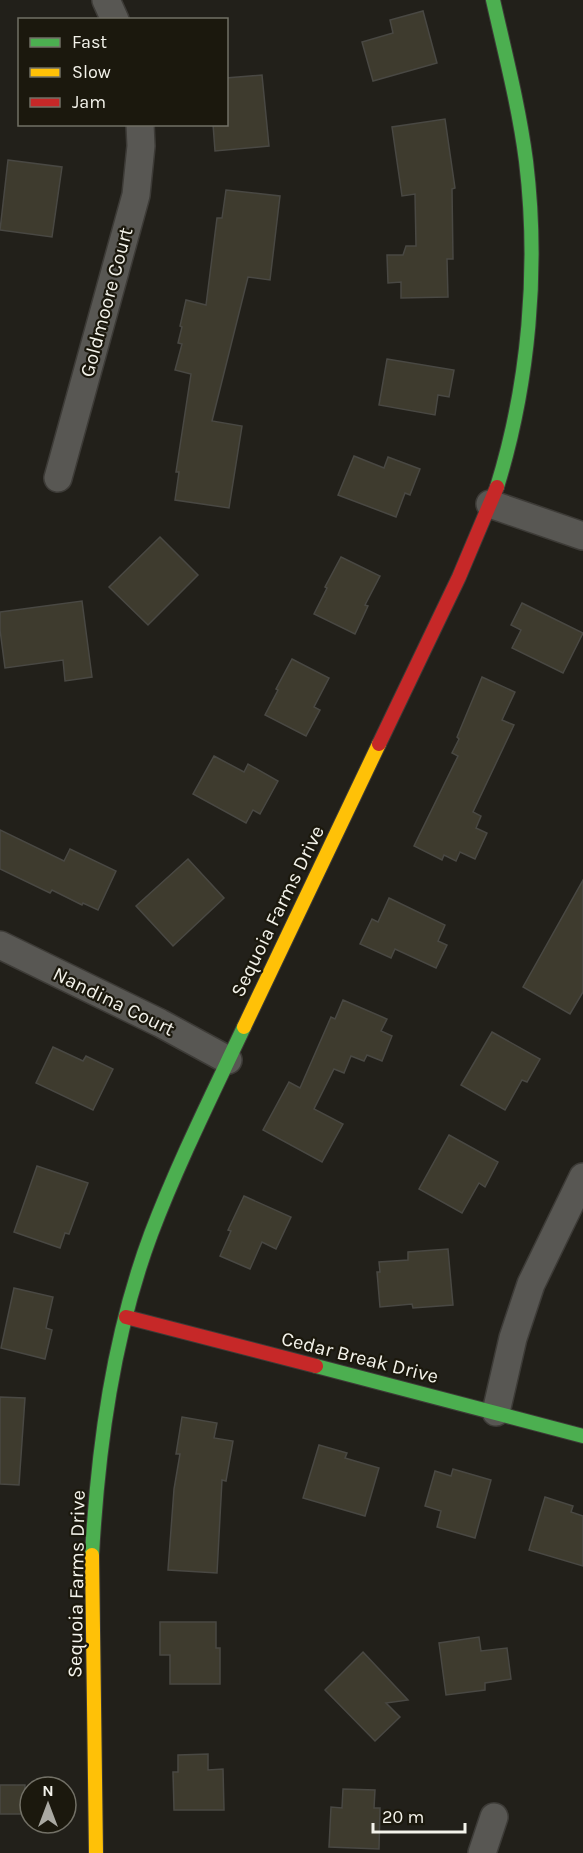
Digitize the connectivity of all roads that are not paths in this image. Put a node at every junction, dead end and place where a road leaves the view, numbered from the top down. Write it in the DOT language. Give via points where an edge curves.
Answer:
graph roads {
  1 [pos="106,0"];
  2 [pos="493,0"];
  3 [pos="114,18"];
  4 [pos="140,126"];
  5 [pos="58,478"];
  6 [pos="490,504"];
  7 [pos="583,536"];
  8 [pos="0,945"];
  9 [pos="228,1060"];
  10 [pos="583,1177"];
  11 [pos="126,1317"];
  12 [pos="496,1412"];
  13 [pos="583,1436"];
  14 [pos="494,1816"];
  15 [pos="96,1853"];
  16 [pos="482,1853"];
  1 -- 3 [label="street"];
  2 -- 6 [label="street, Sequoia Farms Drive" via="513,86 528,183 531,265 519,391 505,459"];
  4 -- 5 [label="street, Goldmoore Court" via="136,195"];
  6 -- 7 [label="street"];
  6 -- 9 [label="street, Sequoia Farms Drive" via="459,577"];
  8 -- 9 [label="street, Nandina Court"];
  9 -- 11 [label="street, Sequoia Farms Drive" via="151,1235"];
  10 -- 12 [label="street" via="531,1284 513,1338"];
  11 -- 12 [label="street, Cedar Break Drive"];
  11 -- 15 [label="street, Sequoia Farms Drive" via="107,1406 92,1554"];
  12 -- 13 [label="street, Cedar Break Drive"];
  14 -- 16 [label="street"];
}
